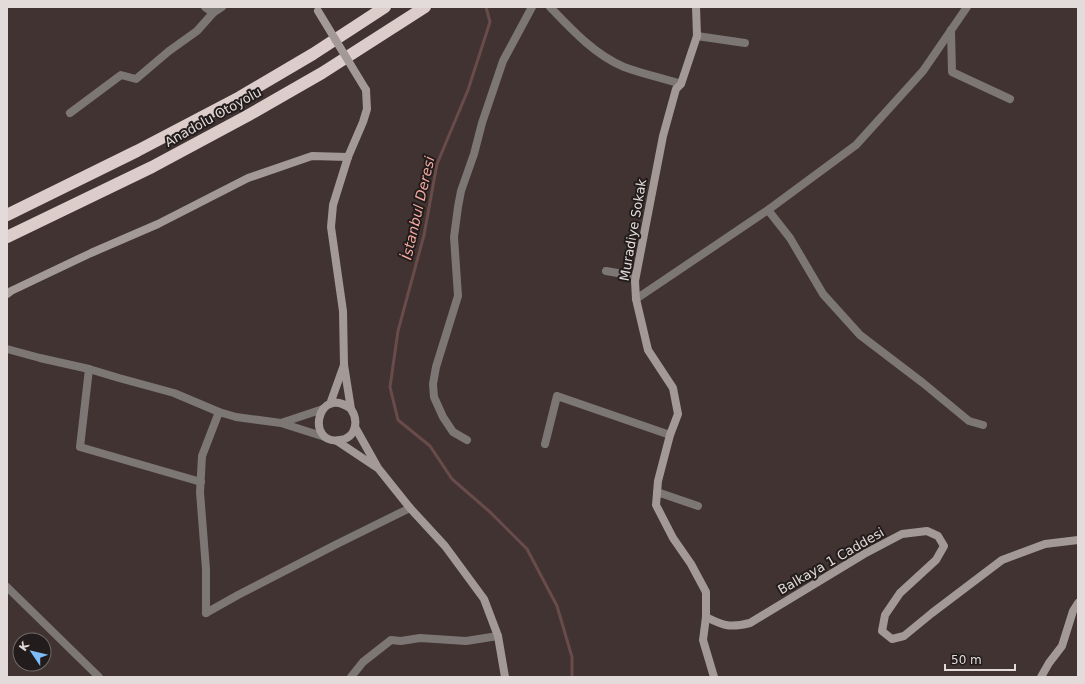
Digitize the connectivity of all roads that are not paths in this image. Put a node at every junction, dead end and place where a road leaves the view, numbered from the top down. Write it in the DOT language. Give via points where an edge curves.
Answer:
graph roads {
  1 [pos="205,7"];
  2 [pos="222,7"];
  3 [pos="385,7"];
  4 [pos="425,7"];
  5 [pos="532,7"];
  6 [pos="550,7"];
  7 [pos="696,7"];
  8 [pos="967,7"];
  9 [pos="317,9"];
  10 [pos="213,13"];
  11 [pos="952,30"];
  12 [pos="697,36"];
  13 [pos="745,42"];
  14 [pos="681,84"];
  15 [pos="1010,99"];
  16 [pos="70,113"];
  17 [pos="348,157"];
  18 [pos="768,210"];
  19 [pos="8,215"];
  20 [pos="7,237"];
  21 [pos="606,272"];
  22 [pos="636,276"];
  23 [pos="7,294"];
  24 [pos="636,299"];
  25 [pos="7,349"];
  26 [pos="344,365"];
  27 [pos="89,369"];
  28 [pos="330,404"];
  29 [pos="323,409"];
  30 [pos="351,409"];
  31 [pos="219,412"];
  32 [pos="281,423"];
  33 [pos="984,425"];
  34 [pos="355,427"];
  35 [pos="670,435"];
  36 [pos="325,437"];
  37 [pos="467,440"];
  38 [pos="337,441"];
  39 [pos="545,444"];
  40 [pos="378,468"];
  41 [pos="201,482"];
  42 [pos="657,492"];
  43 [pos="698,506"];
  44 [pos="410,508"];
  45 [pos="1078,540"];
  46 [pos="7,587"];
  47 [pos="1078,603"];
  48 [pos="706,617"];
  49 [pos="498,636"];
  50 [pos="99,677"];
  51 [pos="351,677"];
  52 [pos="505,677"];
  53 [pos="714,677"];
  54 [pos="1041,677"];
  1 -- 10 [label="street"];
  2 -- 10 [label="street"];
  3 -- 19 [label="highway, Anadolu Otoyolu" via="313,54 240,96"];
  4 -- 20 [label="highway, Anadolu Otoyolu" via="322,73 247,116 152,167"];
  5 -- 37 [label="street" via="503,61 458,207 454,237 458,296 436,367 433,390 442,417 453,432"];
  6 -- 14 [label="street" via="572,30 604,56 624,67"];
  7 -- 12 [label="street, Muradiye Sokak"];
  8 -- 11 [label="street"];
  9 -- 17 [label="street, bridge" via="366,90 367,109"];
  10 -- 16 [label="street" via="197,32 169,51 136,79 121,75"];
  11 -- 15 [label="street" via="952,72"];
  11 -- 18 [label="street" via="923,71 856,145"];
  12 -- 13 [label="street"];
  12 -- 14 [label="street, Muradiye Sokak"];
  14 -- 22 [label="street, Muradiye Sokak" via="676,89 663,136"];
  17 -- 23 [label="street" via="312,156 248,178 158,224"];
  17 -- 26 [label="street" via="332,205 331,227 343,311"];
  18 -- 24 [label="street"];
  18 -- 33 [label="street" via="790,238 823,294 860,335 969,421"];
  21 -- 22 [label="street"];
  22 -- 24 [label="street, Muradiye Sokak"];
  24 -- 35 [label="street, Muradiye Sokak" via="648,350 673,388 678,414"];
  25 -- 27 [label="street"];
  26 -- 28 [label="street"];
  26 -- 30 [label="street"];
  27 -- 31 [label="street" via="174,393"];
  27 -- 41 [label="street" via="80,447"];
  28 -- 29 [label="street"];
  28 -- 30 [label="street" via="340,403"];
  29 -- 32 [label="street"];
  29 -- 36 [label="street" via="318,421"];
  30 -- 34 [label="street" via="356,420"];
  31 -- 32 [label="street"];
  31 -- 41 [label="street" via="202,456"];
  32 -- 36 [label="street"];
  34 -- 38 [label="street" via="348,437"];
  34 -- 40 [label="street"];
  35 -- 39 [label="street" via="557,396"];
  35 -- 42 [label="street, Muradiye Sokak"];
  36 -- 38 [label="street"];
  38 -- 40 [label="street"];
  40 -- 44 [label="street"];
  41 -- 44 [label="street" via="206,613"];
  42 -- 43 [label="street"];
  42 -- 48 [label="street, Muradiye Sokak" via="656,504 673,538 692,564 706,592"];
  44 -- 49 [label="street" via="445,546 484,599"];
  45 -- 48 [label="street, Balkaya 1 Caddesi" via="1045,544 1002,560 904,636 892,639 882,631 885,615 900,593 936,560 944,546 938,536 927,530 902,534 750,623 737,626 722,625"];
  46 -- 50 [label="street"];
  47 -- 54 [label="street" via="1062,646"];
  48 -- 53 [label="street, Muradiye Sokak" via="703,640"];
  49 -- 51 [label="street" via="466,641 420,638 391,640 363,662"];
  49 -- 52 [label="street"];
}
